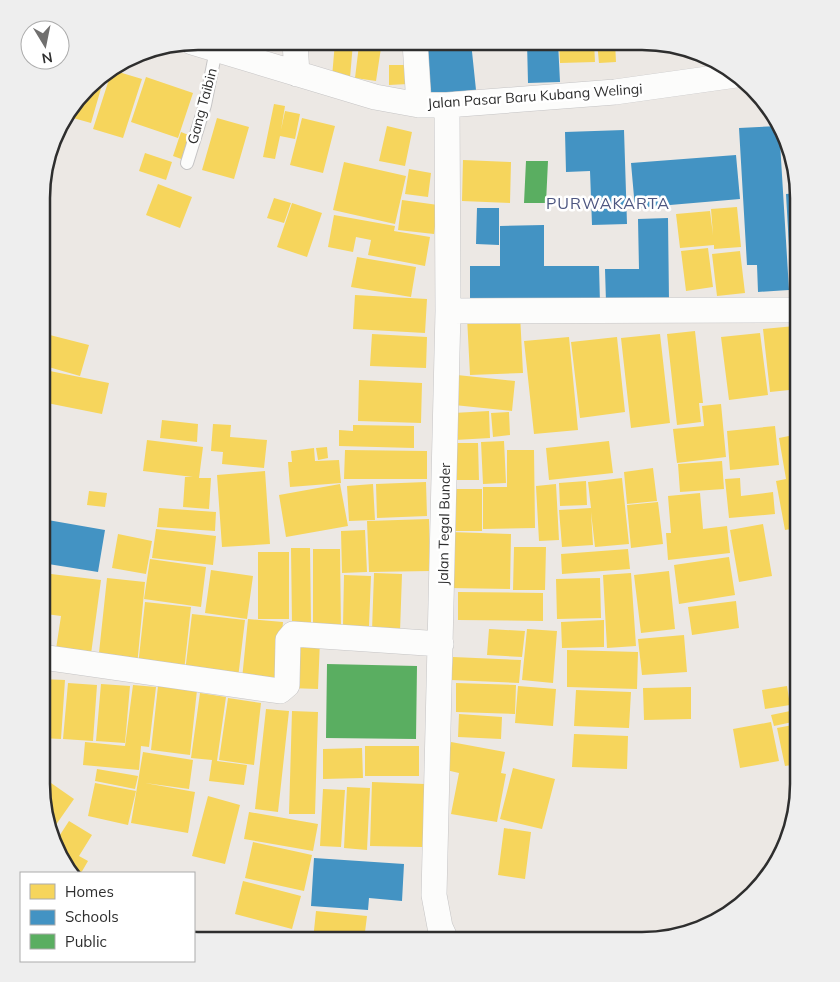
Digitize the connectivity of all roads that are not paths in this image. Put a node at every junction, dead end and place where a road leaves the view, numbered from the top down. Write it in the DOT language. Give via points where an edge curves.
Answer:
graph roads {
  1 [pos="216,50"];
  2 [pos="296,50"];
  3 [pos="416,50"];
  4 [pos="297,74"];
  5 [pos="727,77"];
  6 [pos="419,105"];
  7 [pos="447,105"];
  8 [pos="187,163"];
  9 [pos="790,310"];
  10 [pos="448,311"];
  11 [pos="441,644"];
  12 [pos="50,658"];
  13 [pos="442,932"];
  1 -- 4 [label="street, Jalan Pasar Baru Kubang Welingi"];
  1 -- 8 [label="lane, Gang Taibin" via="205,105"];
  2 -- 4 [label="street"];
  3 -- 6 [label="street"];
  4 -- 6 [label="street, Jalan Pasar Baru Kubang Welingi" via="375,97"];
  5 -- 7 [label="street, Jalan Pasar Baru Kubang Welingi" via="615,92"];
  6 -- 7 [label="street, Jalan Pasar Baru Kubang Welingi"];
  7 -- 10 [label="street, Jalan Tegal Bunder"];
  9 -- 10 [label="street"];
  10 -- 11 [label="street, Jalan Tegal Bunder"];
  11 -- 12 [label="street" via="293,634 288,640 287,685 280,691"];
  11 -- 13 [label="street, Jalan Tegal Bunder" via="434,895"];
}
